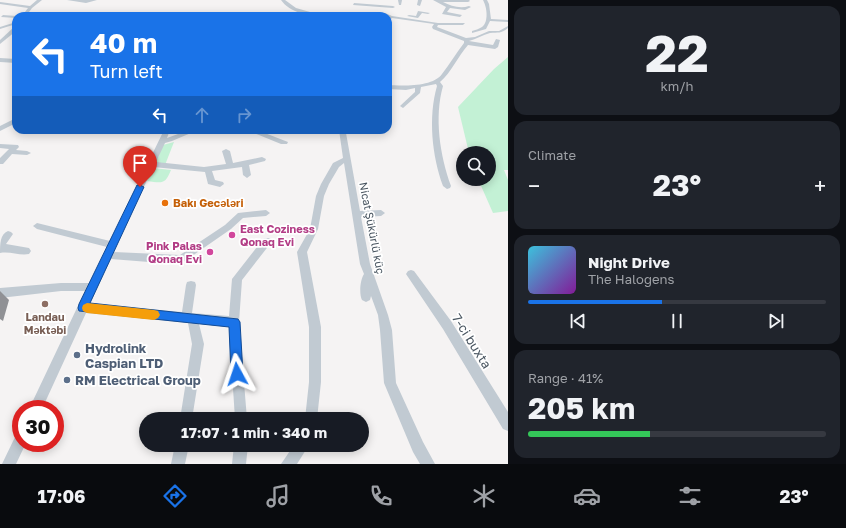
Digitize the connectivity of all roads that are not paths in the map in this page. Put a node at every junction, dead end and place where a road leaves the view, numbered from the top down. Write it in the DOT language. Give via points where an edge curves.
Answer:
graph roads {
  1 [pos="42,0"];
  2 [pos="69,0"];
  3 [pos="95,0"];
  4 [pos="283,0"];
  5 [pos="485,0"];
  6 [pos="438,1"];
  7 [pos="452,1"];
  8 [pos="468,1"];
  9 [pos="0,3"];
  10 [pos="353,3"];
  11 [pos="31,7"];
  12 [pos="393,7"];
  13 [pos="449,7"];
  14 [pos="469,7"];
  15 [pos="0,8"];
  16 [pos="436,8"];
  17 [pos="346,9"];
  18 [pos="17,12"];
  19 [pos="27,12"];
  20 [pos="307,12"];
  21 [pos="340,12"];
  22 [pos="428,13"];
  23 [pos="3,16"];
  24 [pos="409,16"];
  25 [pos="460,16"];
  26 [pos="12,17"];
  27 [pos="392,18"];
  28 [pos="392,18"];
  29 [pos="392,18"];
  30 [pos="446,20"];
  31 [pos="489,20"];
  32 [pos="508,21"];
  33 [pos="12,24"];
  34 [pos="437,24"];
  35 [pos="463,24"];
  36 [pos="469,27"];
  37 [pos="507,27"];
  38 [pos="0,28"];
  39 [pos="479,28"];
  40 [pos="459,31"];
  41 [pos="12,32"];
  42 [pos="454,35"];
  43 [pos="468,40"];
  44 [pos="498,40"];
  45 [pos="0,43"];
  46 [pos="0,60"];
  47 [pos="12,61"];
  48 [pos="437,82"];
  49 [pos="392,87"];
  50 [pos="418,87"];
  51 [pos="438,96"];
  52 [pos="432,104"];
  53 [pos="403,106"];
  54 [pos="12,122"];
  55 [pos="0,129"];
  56 [pos="165,134"];
  57 [pos="185,134"];
  58 [pos="267,134"];
  59 [pos="342,134"];
  60 [pos="162,141"];
  61 [pos="284,142"];
  62 [pos="0,146"];
  63 [pos="226,151"];
  64 [pos="10,152"];
  65 [pos="27,153"];
  66 [pos="262,159"];
  67 [pos="346,159"];
  68 [pos="0,162"];
  69 [pos="151,164"];
  70 [pos="245,164"];
  71 [pos="230,165"];
  72 [pos="208,169"];
  73 [pos="247,175"];
  74 [pos="220,184"];
  75 [pos="447,186"];
  76 [pos="266,213"];
  77 [pos="381,213"];
  78 [pos="356,214"];
  79 [pos="37,226"];
  80 [pos="8,234"];
  81 [pos="267,241"];
  82 [pos="0,245"];
  83 [pos="112,245"];
  84 [pos="0,249"];
  85 [pos="26,251"];
  86 [pos="107,255"];
  87 [pos="411,274"];
  88 [pos="368,276"];
  89 [pos="191,284"];
  90 [pos="92,287"];
  91 [pos="0,293"];
  92 [pos="366,297"];
  93 [pos="83,308"];
  94 [pos="190,318"];
  95 [pos="234,322"];
  96 [pos="39,400"];
  97 [pos="187,412"];
  98 [pos="240,412"];
  99 [pos="312,412"];
  100 [pos="508,424"];
  101 [pos="14,452"];
  102 [pos="181,452"];
  103 [pos="240,452"];
  104 [pos="297,452"];
  105 [pos="0,463"];
  106 [pos="8,464"];
  107 [pos="178,464"];
  108 [pos="239,464"];
  109 [pos="288,464"];
  110 [pos="428,464"];
  1 -- 11 [label="street"];
  2 -- 3 [label="street"];
  4 -- 20 [label="street" via="295,9"];
  5 -- 31 [label="street"];
  6 -- 7 [label="street"];
  6 -- 13 [label="street"];
  6 -- 16 [label="street"];
  7 -- 8 [label="street"];
  9 -- 11 [label="street"];
  10 -- 12 [label="street"];
  11 -- 19 [label="street"];
  13 -- 14 [label="street"];
  13 -- 25 [label="street" via="444,13"];
  15 -- 18 [label="street"];
  17 -- 21 [label="street"];
  22 -- 24 [label="street" via="420,12 419,17"];
  23 -- 26 [label="street"];
  24 -- 27 [label="street"];
  24 -- 28 [label="street"];
  29 -- 34 [label="street"];
  30 -- 34 [label="street"];
  31 -- 32 [label="street"];
  31 -- 39 [label="street" via="484,28"];
  33 -- 38 [label="street"];
  34 -- 35 [label="street"];
  34 -- 42 [label="street" via="435,28"];
  36 -- 39 [label="street"];
  37 -- 43 [label="street" via="500,32 489,32"];
  39 -- 43 [label="street"];
  40 -- 42 [label="street"];
  41 -- 45 [label="street"];
  42 -- 43 [label="street"];
  43 -- 44 [label="street" via="494,47"];
  43 -- 48 [label="street" via="444,76"];
  46 -- 47 [label="street"];
  48 -- 50 [label="street" via="425,88"];
  48 -- 51 [label="street" via="440,86"];
  49 -- 50 [label="street"];
  50 -- 53 [label="street" via="418,92"];
  51 -- 52 [label="street" via="432,100"];
  51 -- 75 [label="street" via="438,147"];
  54 -- 55 [label="street"];
  56 -- 60 [label="street"];
  57 -- 60 [label="street"];
  58 -- 61 [label="street"];
  59 -- 67 [label="street, Nicat Şükürlü küç"];
  60 -- 69 [label="street"];
  62 -- 64 [label="street" via="15,146"];
  63 -- 71 [label="street"];
  64 -- 65 [label="street"];
  64 -- 68 [label="street"];
  66 -- 70 [label="street"];
  67 -- 78 [label="street, Nicat Şükürlü küç"];
  67 -- 99 [label="street" via="336,165 325,184 320,196 314,229 302,252 315,327 315,382"];
  69 -- 72 [label="street" via="195,170"];
  69 -- 83 [label="street"];
  70 -- 71 [label="street"];
  70 -- 73 [label="street"];
  71 -- 72 [label="street"];
  72 -- 74 [label="street" via="211,182"];
  76 -- 86 [label="street" via="241,215 182,259"];
  77 -- 78 [label="street"];
  78 -- 88 [label="street, Nicat Şükürlü küç"];
  79 -- 83 [label="street"];
  80 -- 82 [label="street"];
  81 -- 95 [label="street" via="237,279"];
  83 -- 86 [label="street"];
  84 -- 85 [label="street"];
  86 -- 90 [label="street"];
  87 -- 100 [label="street, 7-ci buxta" via="447,325"];
  88 -- 92 [label="street"];
  88 -- 110 [label="street, Nicat Şükürlü küç" via="383,315 390,383"];
  89 -- 94 [label="street"];
  90 -- 91 [label="street" via="61,287"];
  90 -- 93 [label="street"];
  93 -- 94 [label="street"];
  93 -- 96 [label="street"];
  94 -- 95 [label="street"];
  94 -- 97 [label="street" via="198,344"];
  95 -- 98 [label="street"];
  101 -- 106 [label="street"];
  102 -- 107 [label="street"];
  103 -- 108 [label="street"];
  104 -- 109 [label="street"];
  105 -- 106 [label="street"];
}
